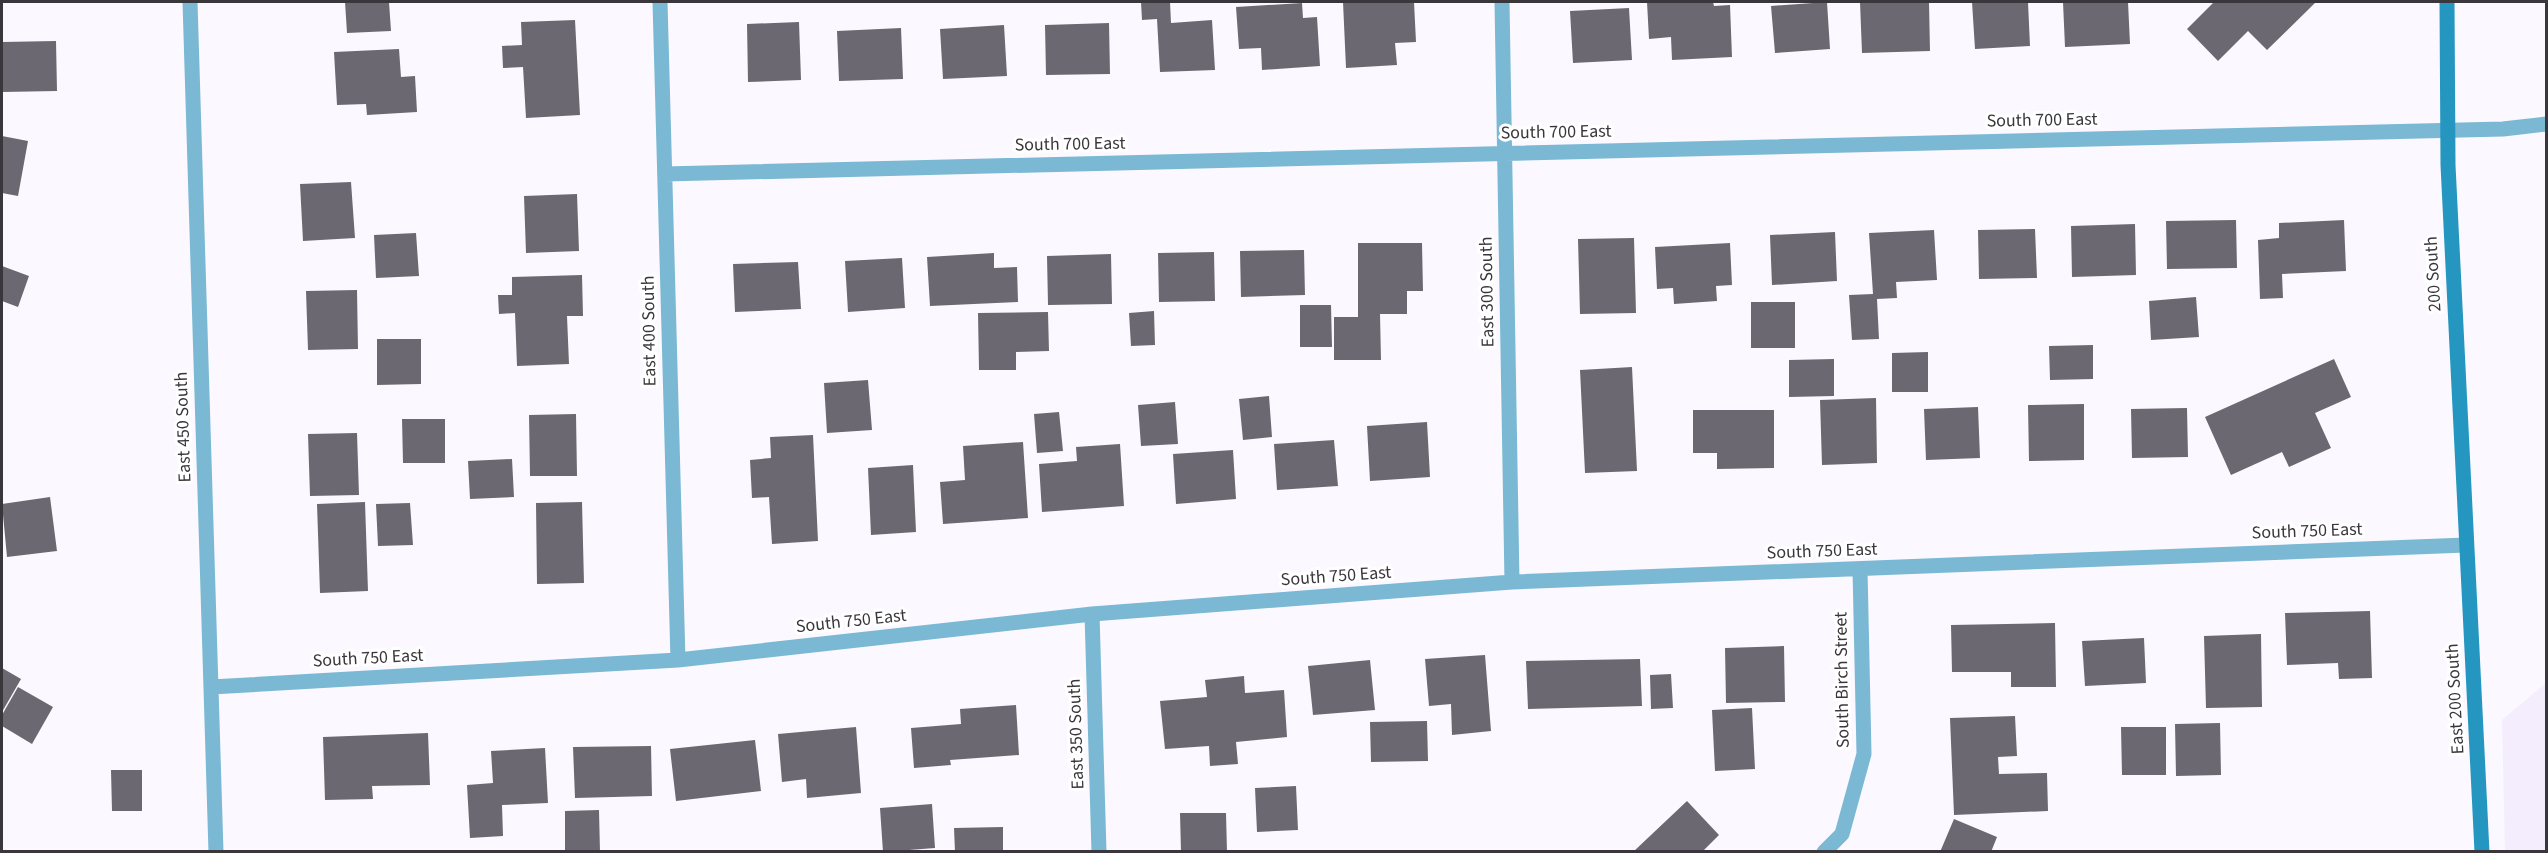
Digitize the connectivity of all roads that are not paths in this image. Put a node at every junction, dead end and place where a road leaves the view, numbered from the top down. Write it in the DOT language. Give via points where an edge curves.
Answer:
graph roads {
  1 [pos="189,2"];
  2 [pos="660,2"];
  3 [pos="1502,2"];
  4 [pos="2447,2"];
  5 [pos="2547,124"];
  6 [pos="2449,130"];
  7 [pos="1504,153"];
  8 [pos="665,174"];
  9 [pos="2466,545"];
  10 [pos="1860,569"];
  11 [pos="1512,582"];
  12 [pos="1092,614"];
  13 [pos="678,660"];
  14 [pos="211,687"];
  15 [pos="216,852"];
  16 [pos="1099,852"];
  17 [pos="1824,852"];
  18 [pos="2482,852"];
  1 -- 14 [label="street, East 450 South"];
  2 -- 8 [label="street, East 400 South"];
  3 -- 7 [label="street, East 300 South"];
  4 -- 6 [label="street, 200 South"];
  5 -- 6 [label="street, South 700 East"];
  6 -- 7 [label="street, South 700 East"];
  6 -- 9 [label="street, 200 South"];
  7 -- 8 [label="street, South 700 East"];
  7 -- 11 [label="street, East 300 South"];
  8 -- 13 [label="street, East 400 South"];
  9 -- 10 [label="street, South 750 East"];
  9 -- 18 [label="street, East 200 South"];
  10 -- 11 [label="street, South 750 East"];
  10 -- 17 [label="street, South Birch Street" via="1864,754 1842,834"];
  11 -- 12 [label="street, South 750 East"];
  12 -- 13 [label="street, South 750 East"];
  12 -- 16 [label="street, East 350 South"];
  13 -- 14 [label="street, South 750 East"];
  14 -- 15 [label="street, East 450 South"];
}
